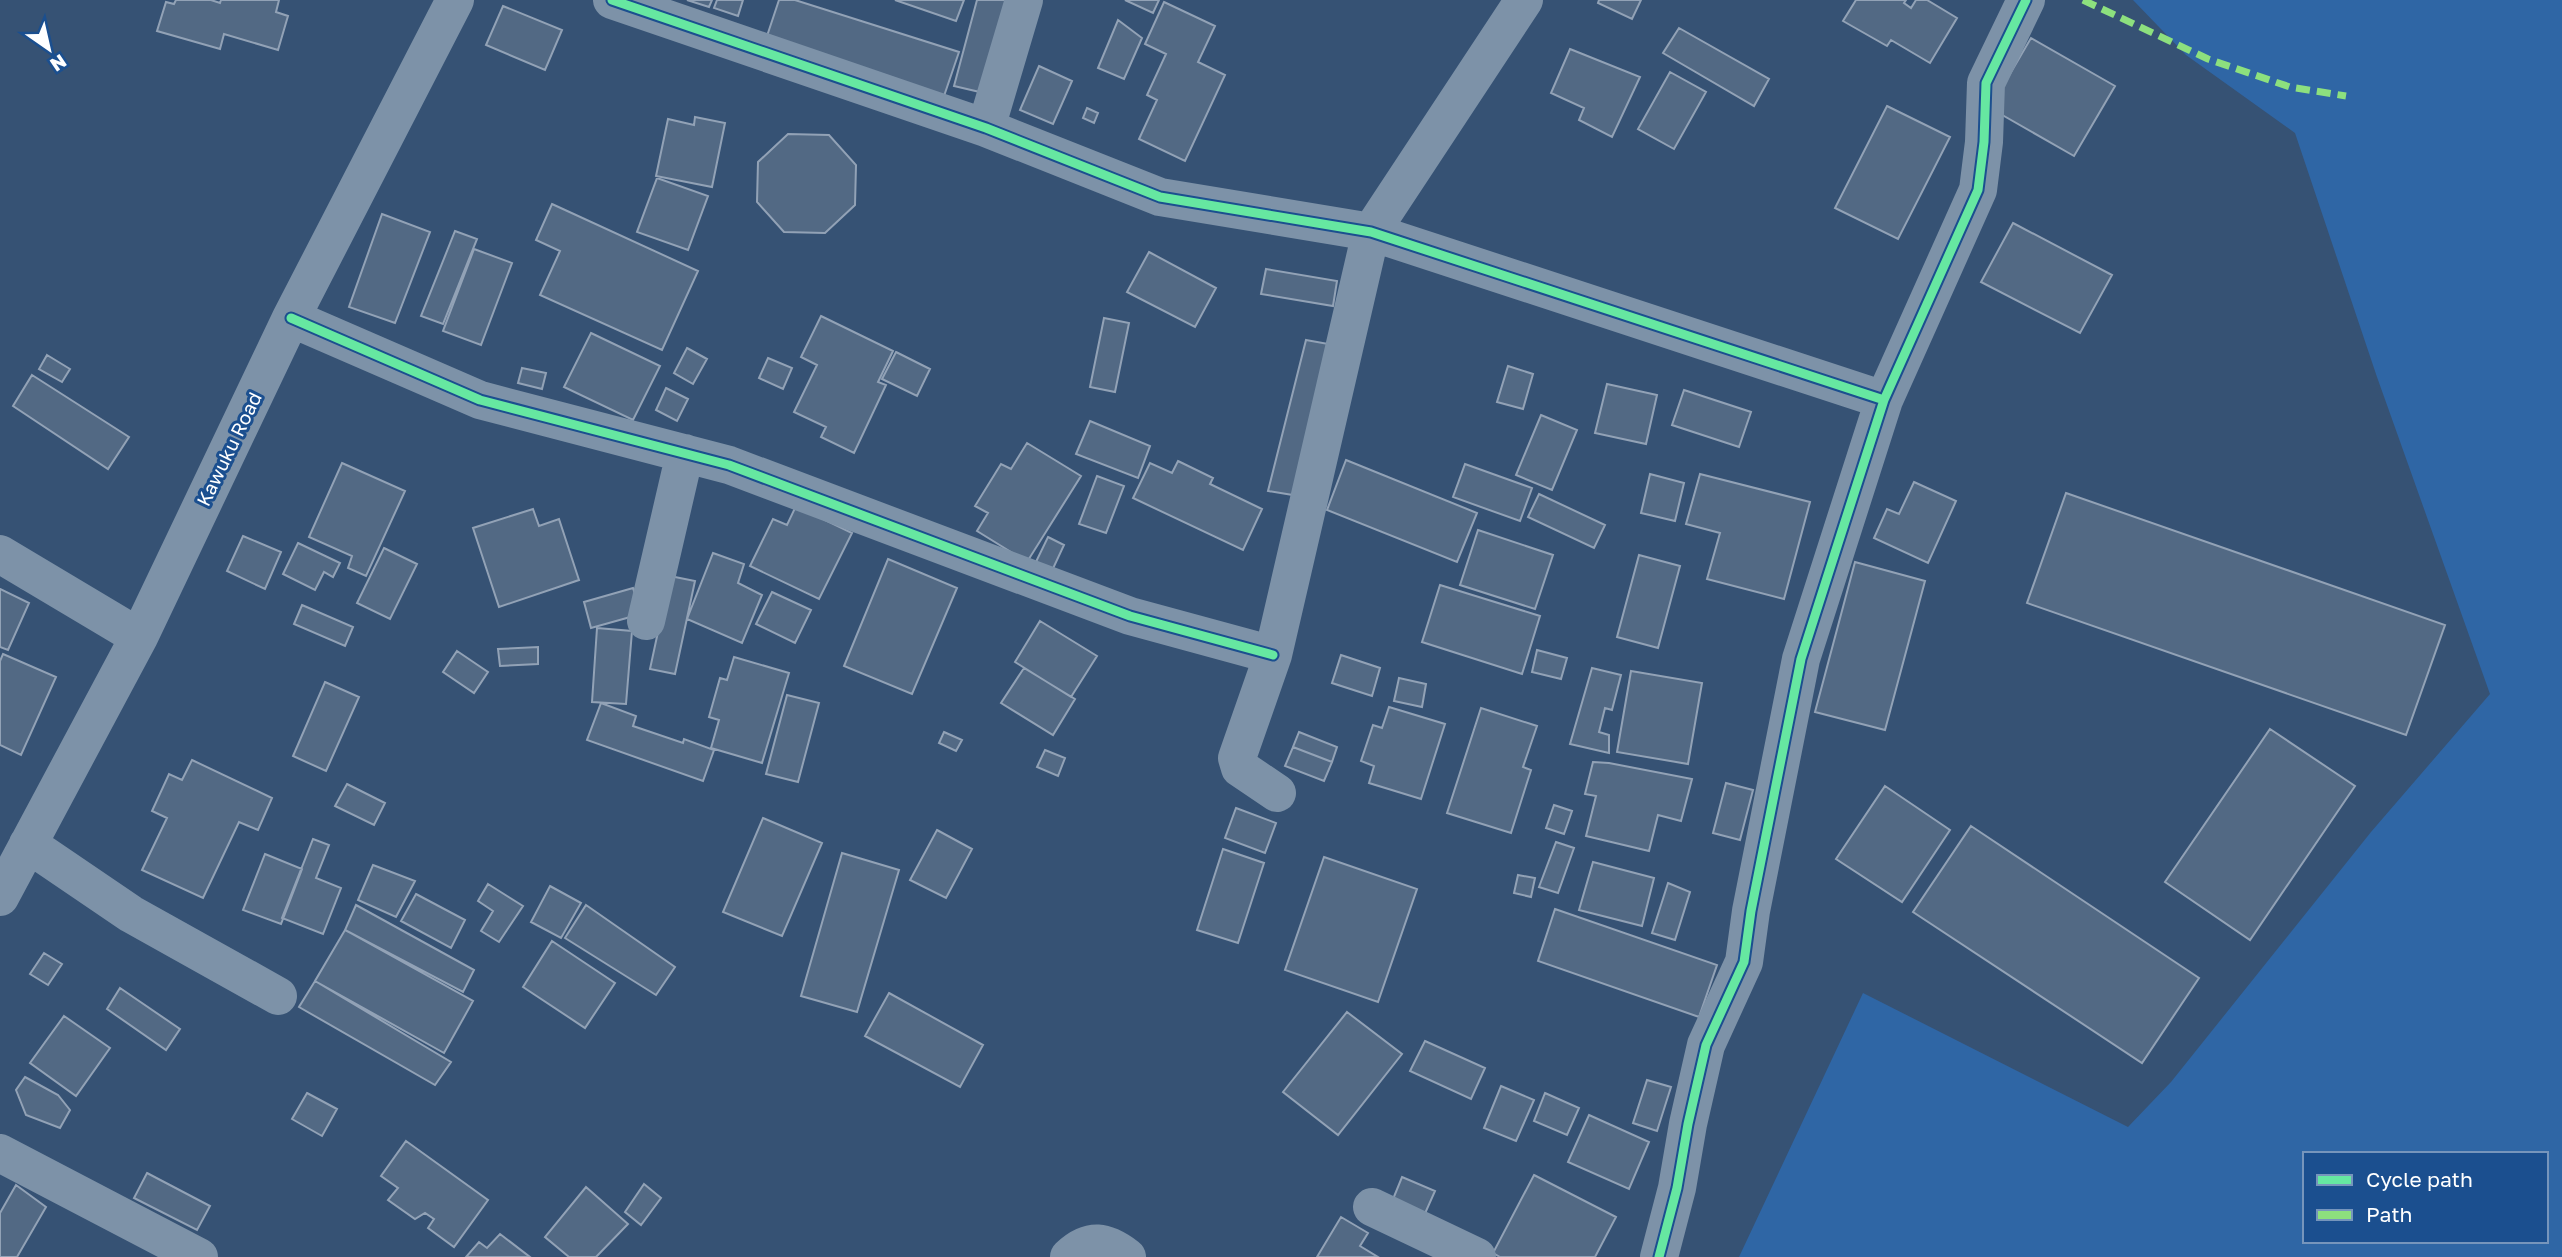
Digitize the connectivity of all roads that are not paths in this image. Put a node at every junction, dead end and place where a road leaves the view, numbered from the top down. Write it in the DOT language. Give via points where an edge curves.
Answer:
graph roads {
  1 [pos="455,0"];
  2 [pos="612,0"];
  3 [pos="1024,0"];
  4 [pos="1524,0"];
  5 [pos="2026,0"];
  6 [pos="986,128"];
  7 [pos="1371,232"];
  8 [pos="291,318"];
  9 [pos="1884,400"];
  10 [pos="685,453"];
  11 [pos="0,554"];
  12 [pos="646,621"];
  13 [pos="139,637"];
  14 [pos="1273,655"];
  15 [pos="1277,793"];
  16 [pos="28,844"];
  17 [pos="0,897"];
  18 [pos="278,996"];
  19 [pos="0,1153"];
  20 [pos="1372,1207"];
  21 [pos="199,1257"];
  22 [pos="1069,1257"];
  23 [pos="1127,1257"];
  24 [pos="1477,1257"];
  25 [pos="1659,1257"];
  1 -- 8 [label="street, Kawuku Road"];
  2 -- 6 [label="street"];
  3 -- 6 [label="street"];
  4 -- 7 [label="street"];
  5 -- 9 [label="street" via="1986,83 1978,190"];
  6 -- 7 [label="street" via="1160,197"];
  7 -- 9 [label="street"];
  7 -- 14 [label="street"];
  8 -- 10 [label="street" via="480,400"];
  8 -- 13 [label="street, Kawuku Road"];
  9 -- 25 [label="street" via="1801,659 1744,962 1706,1045"];
  10 -- 12 [label="street"];
  10 -- 14 [label="street" via="729,465 1130,616"];
  11 -- 13 [label="street"];
  13 -- 16 [label="street, Kawuku Road"];
  14 -- 15 [label="street" via="1237,758 1240,768"];
  16 -- 17 [label="street, Kawuku Road"];
  16 -- 18 [label="street" via="131,914"];
  19 -- 21 [label="street"];
  20 -- 24 [label="street"];
  22 -- 23 [label="street" via="1093,1242 1113,1246"];
}
